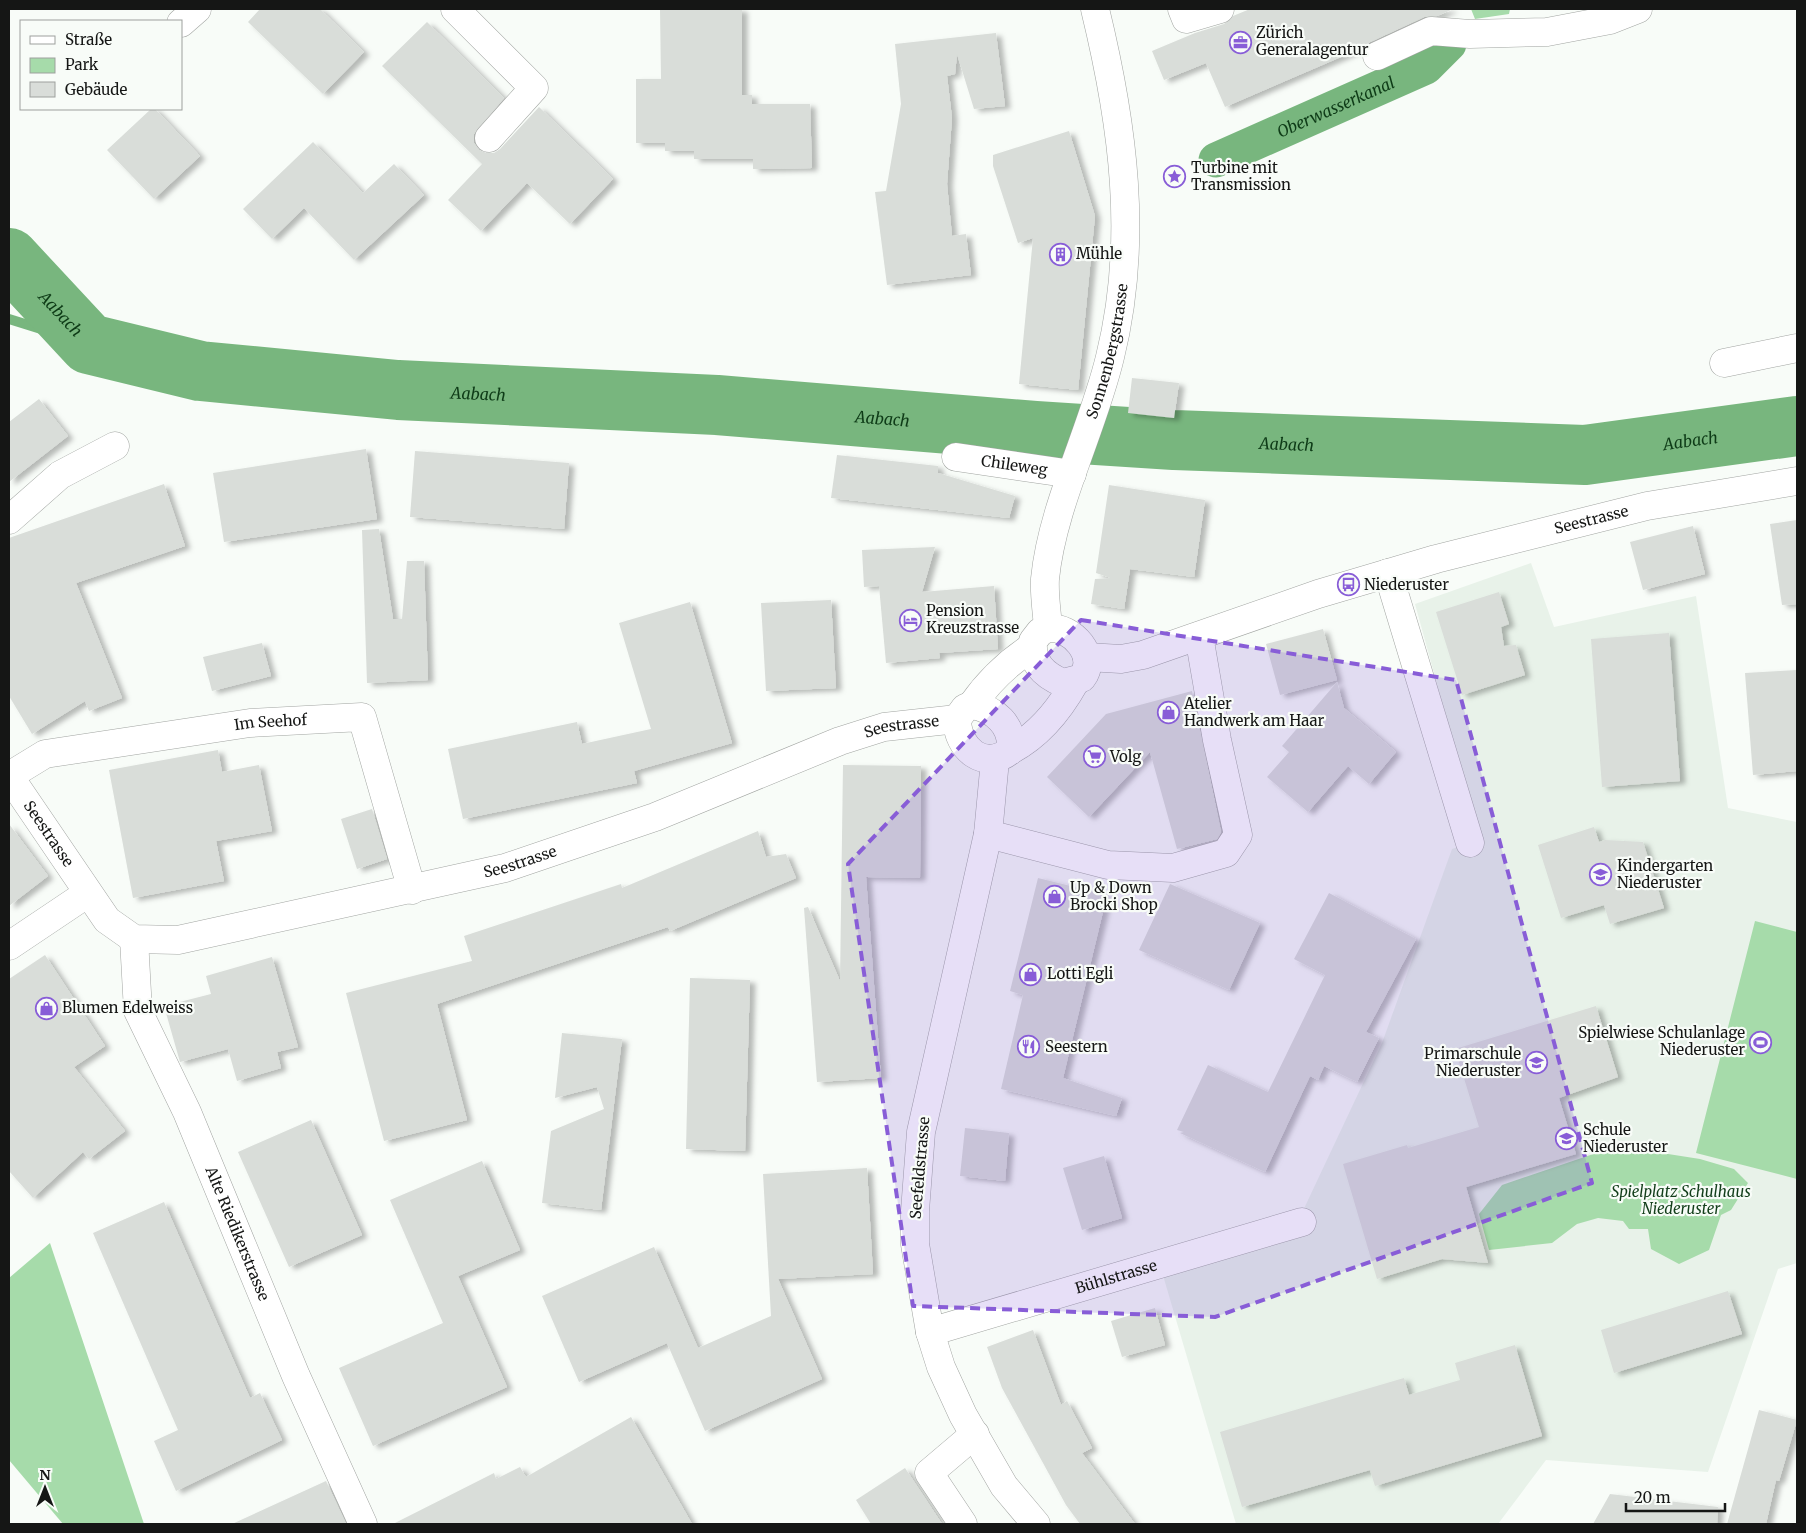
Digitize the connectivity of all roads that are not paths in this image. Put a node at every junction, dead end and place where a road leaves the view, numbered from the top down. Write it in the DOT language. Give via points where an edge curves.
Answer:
graph roads {
  1 [pos="197,9"];
  2 [pos="455,9"];
  3 [pos="1095,9"];
  4 [pos="1182,9"];
  5 [pos="1220,9"];
  6 [pos="1638,9"];
  7 [pos="182,22"];
  8 [pos="1377,56"];
  9 [pos="490,138"];
  10 [pos="1797,348"];
  11 [pos="1724,363"];
  12 [pos="115,446"];
  13 [pos="956,457"];
  14 [pos="1075,466"];
  15 [pos="1797,482"];
  16 [pos="9,520"];
  17 [pos="1388,572"];
  18 [pos="1200,636"];
  19 [pos="1040,638"];
  20 [pos="1086,657"];
  21 [pos="1075,682"];
  22 [pos="965,712"];
  23 [pos="1003,755"];
  24 [pos="9,776"];
  25 [pos="988,834"];
  26 [pos="1470,843"];
  27 [pos="412,890"];
  28 [pos="88,893"];
  29 [pos="134,939"];
  30 [pos="9,946"];
  31 [pos="1302,1222"];
  32 [pos="930,1332"];
  33 [pos="975,1434"];
  34 [pos="363,1524"];
  35 [pos="963,1524"];
  36 [pos="1036,1524"];
  1 -- 7 [label="street"];
  2 -- 9 [label="street" via="534,88"];
  3 -- 14 [label="street, Sonnenbergstrasse" via="1109,64 1122,147 1127,231 1120,310 1110,358"];
  4 -- 5 [label="street" via="1186,19"];
  6 -- 8 [label="street" via="1610,20 1547,32 1431,32"];
  10 -- 11 [label="street"];
  12 -- 16 [label="street" via="60,475"];
  13 -- 14 [label="street, Chileweg"];
  14 -- 19 [label="street, Sonnenbergstrasse" via="1055,531 1045,580"];
  15 -- 17 [label="street, Seestrasse" via="1647,506"];
  17 -- 18 [label="street, Seestrasse"];
  17 -- 26 [label="street"];
  18 -- 20 [label="street, Seestrasse" via="1121,659"];
  18 -- 25 [label="street" via="1217,740 1238,834 1226,853 1173,868 1108,865"];
  19 -- 20 [label="street" via="1056,628 1079,641"];
  19 -- 21 [label="street" via="1034,658 1046,674 1063,683"];
  19 -- 22 [label="street" via="1016,657"];
  20 -- 21 [label="street" via="1086,672"];
  21 -- 23 [label="street" via="1066,699 1030,740"];
  22 -- 23 [label="street" via="962,742 976,755 989,760"];
  22 -- 23 [label="street" via="993,712 1000,719 1010,733"];
  22 -- 27 [label="street, Seestrasse" via="884,727 814,751 655,818 570,848 505,868"];
  23 -- 25 [label="street, Seefeldstrasse"];
  24 -- 27 [label="street, Im Seehof" via="45,754 250,723 362,717"];
  24 -- 28 [label="street, Seestrasse"];
  25 -- 32 [label="street, Seefeldstrasse" via="921,1132 915,1244"];
  27 -- 29 [label="street, Seestrasse" via="178,940"];
  28 -- 29 [label="street, Seestrasse" via="107,920"];
  28 -- 30 [label="street"];
  29 -- 34 [label="street, Alte Riedikerstrasse" via="138,1011 187,1112 296,1376"];
  31 -- 32 [label="street, Bühlstrasse"];
  32 -- 33 [label="street, Seefeldstrasse" via="941,1367"];
  33 -- 35 [label="street" via="929,1473"];
  33 -- 36 [label="street, Seefeldstrasse" via="1004,1486"];
}
